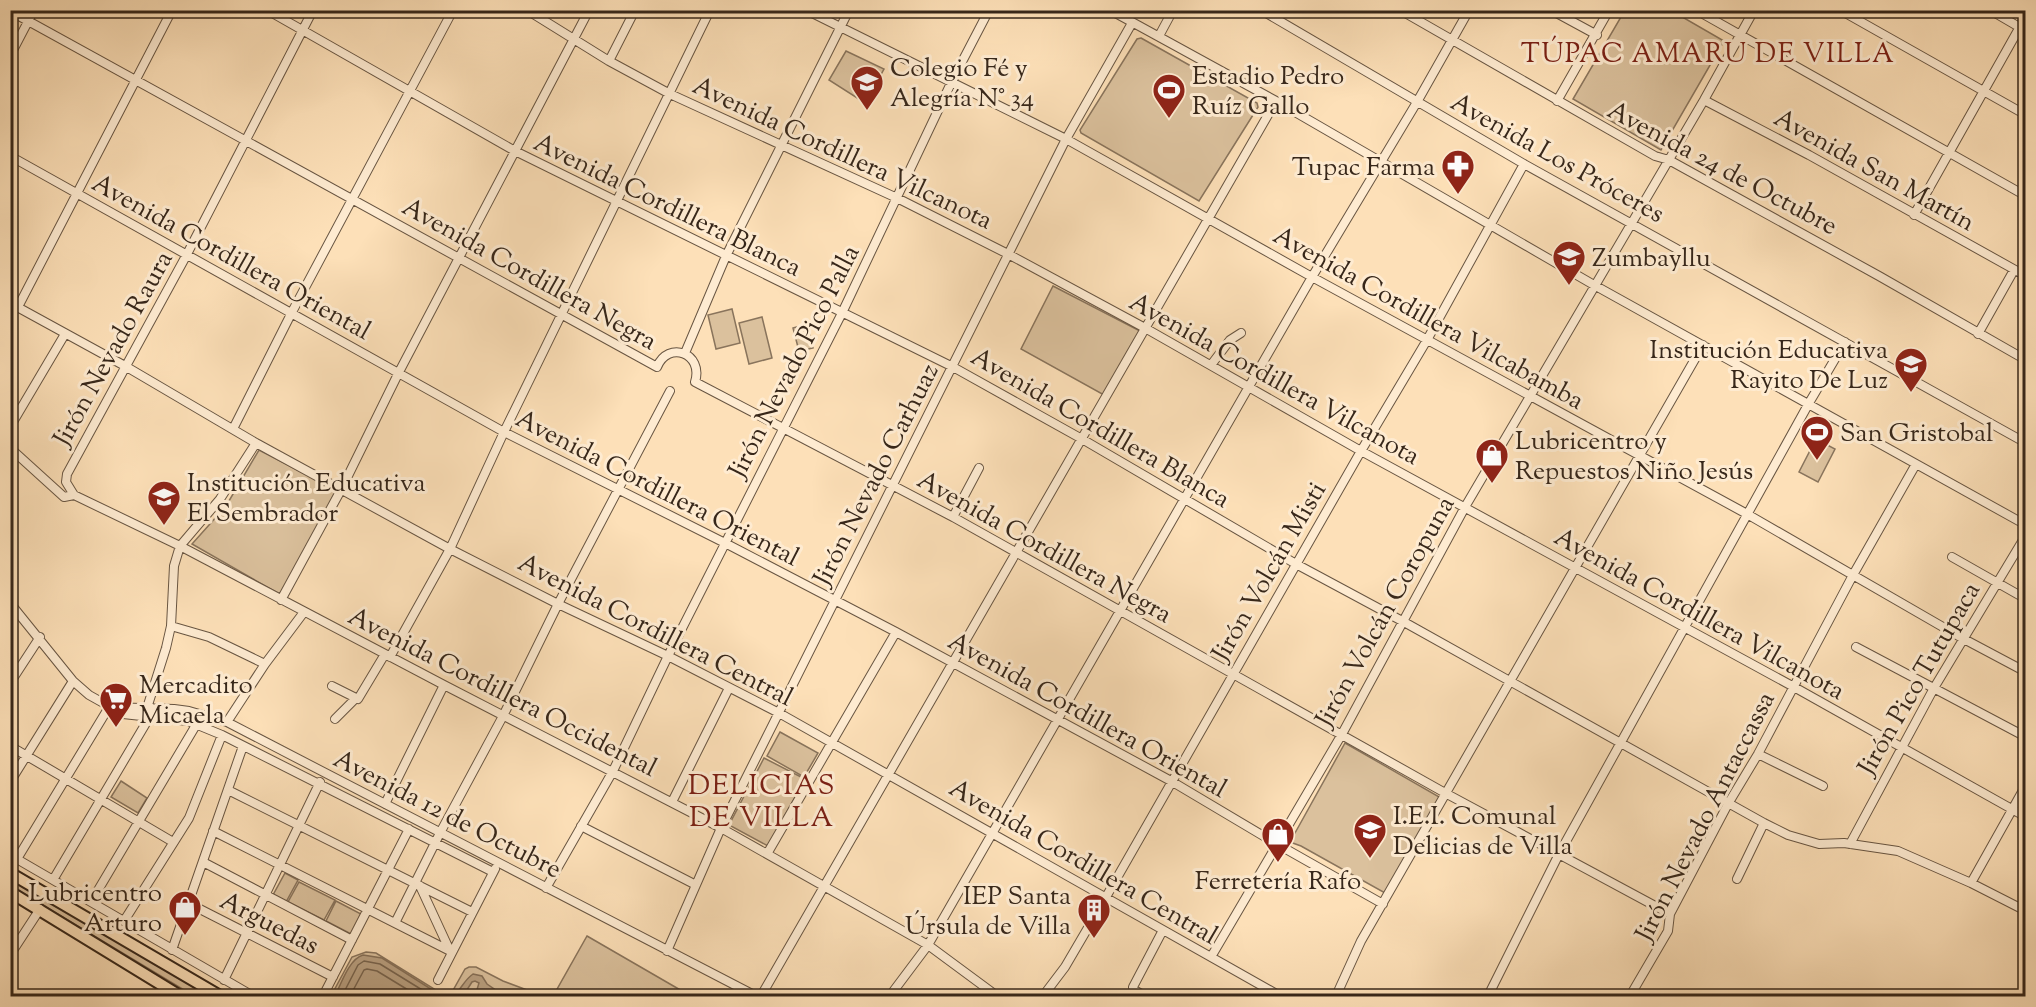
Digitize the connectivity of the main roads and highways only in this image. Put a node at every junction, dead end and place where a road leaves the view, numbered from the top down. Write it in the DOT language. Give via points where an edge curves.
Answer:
graph roads {
  1 [pos="10,873"];
  2 [pos="10,892"];
  3 [pos="180,996"];
  4 [pos="220,996"];
  1 -- 4 [label="main road"];
  2 -- 3 [label="main road"];
}
